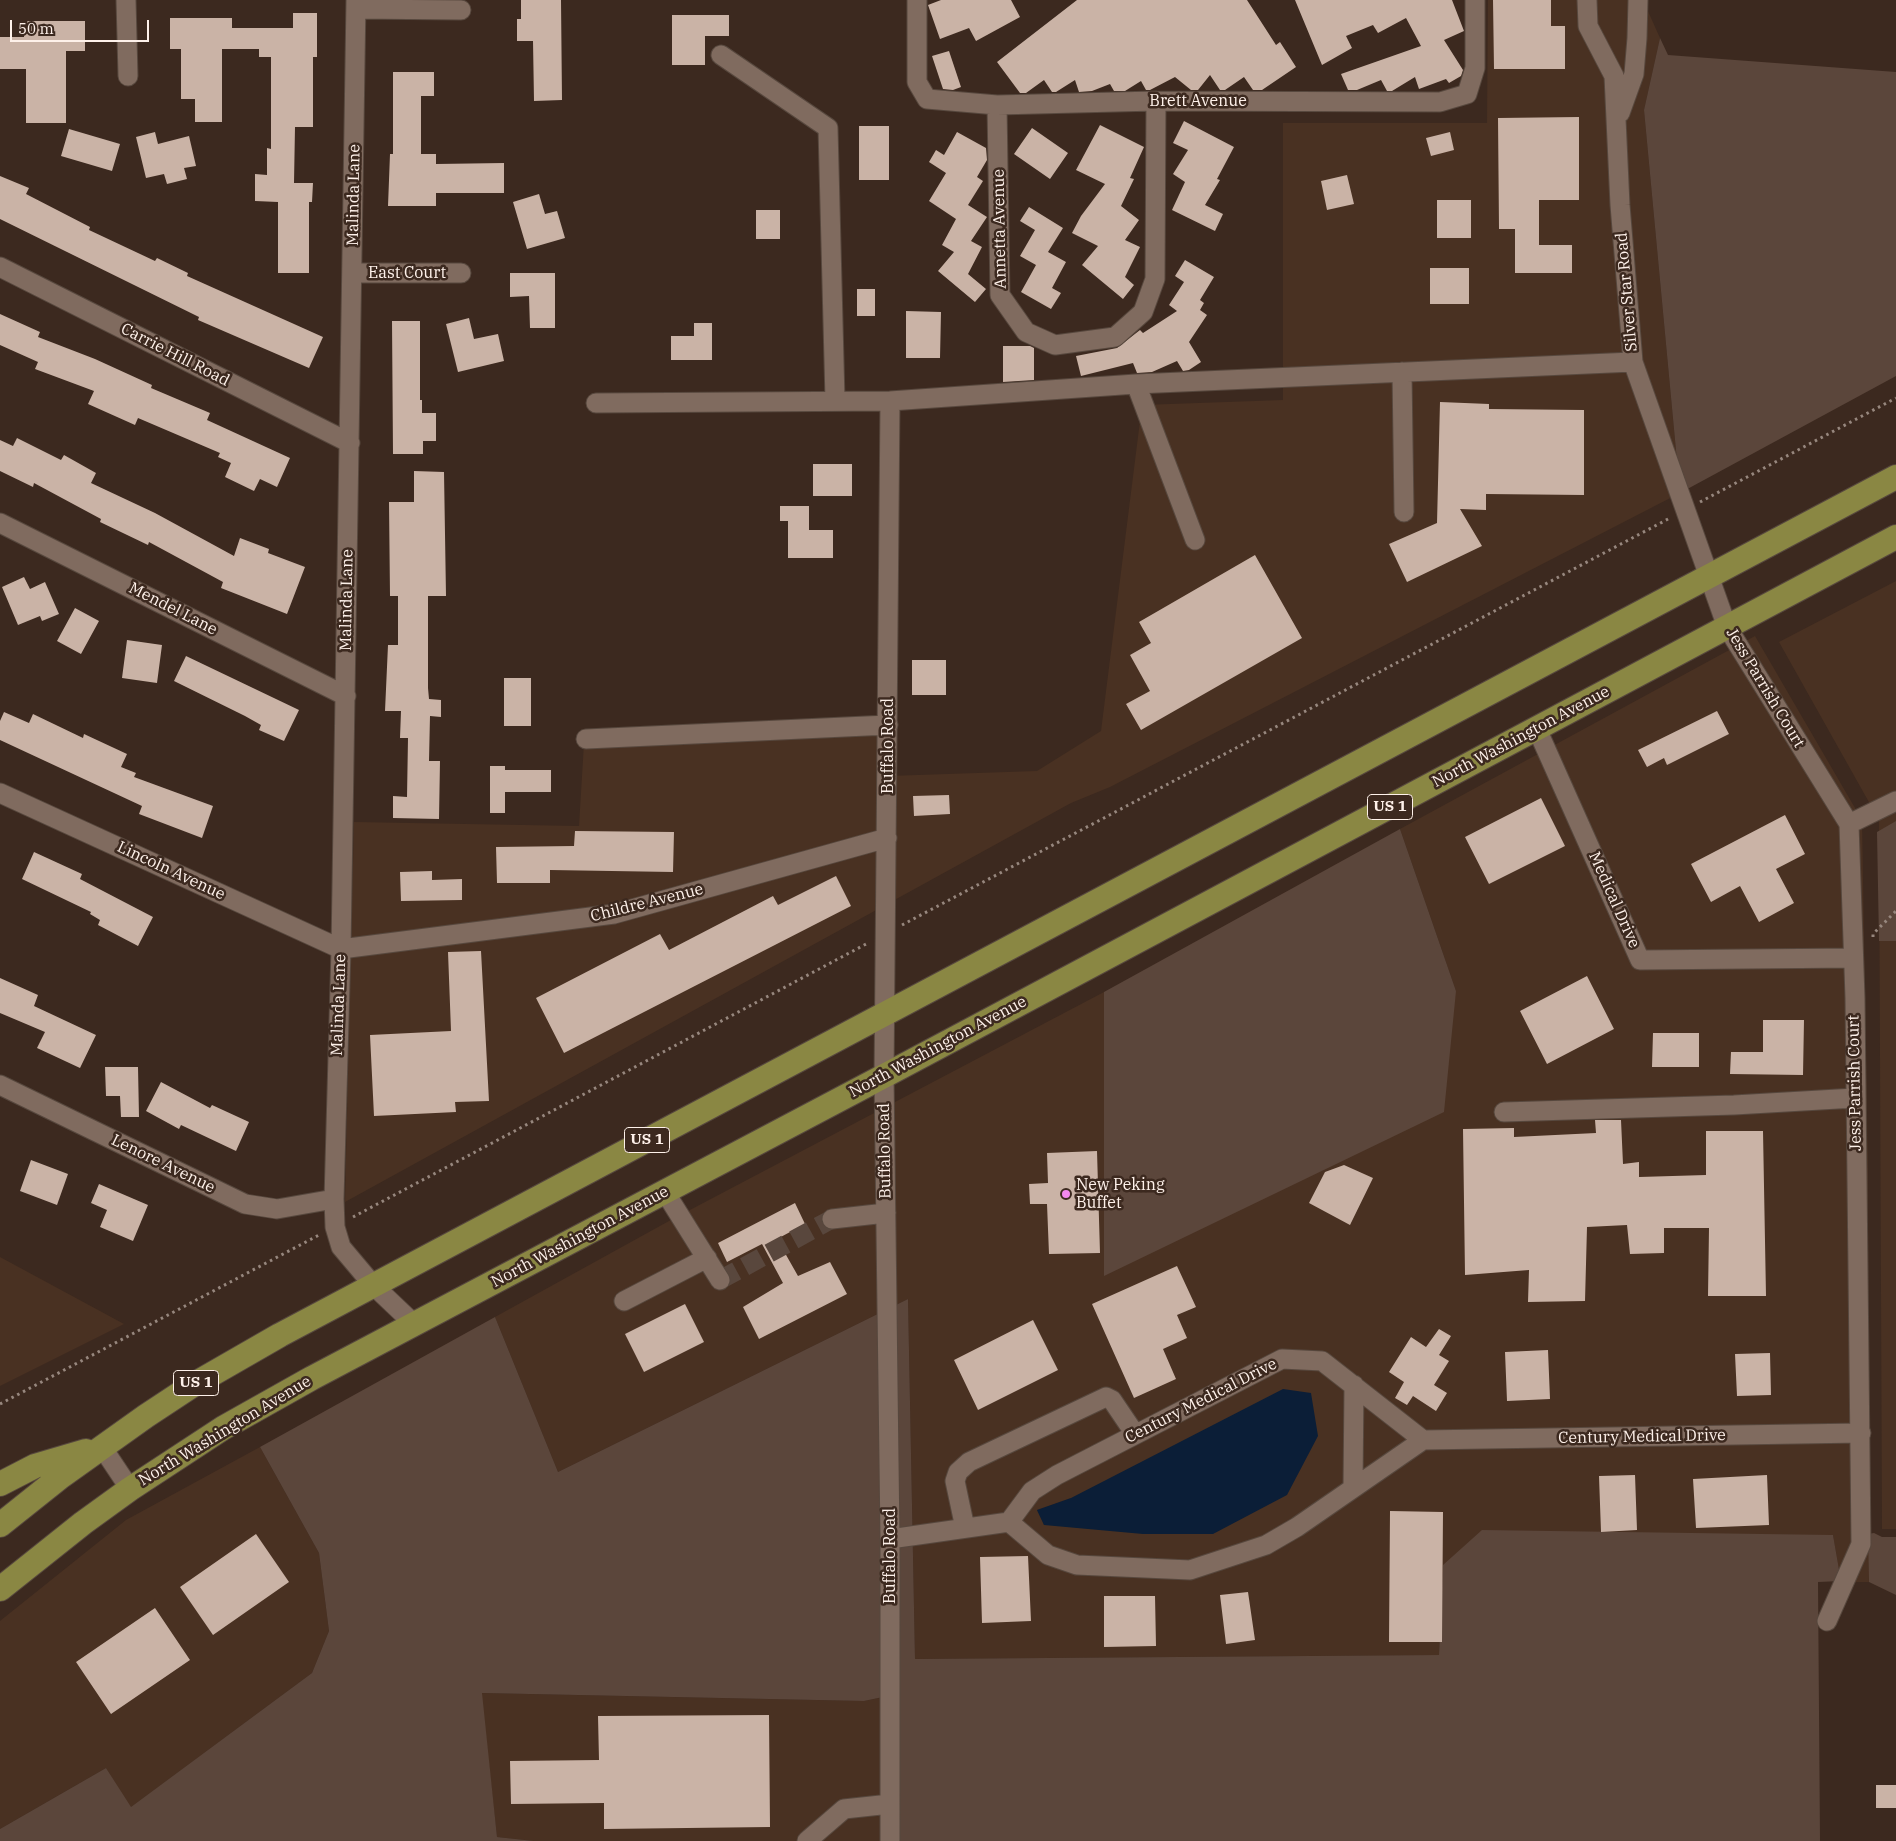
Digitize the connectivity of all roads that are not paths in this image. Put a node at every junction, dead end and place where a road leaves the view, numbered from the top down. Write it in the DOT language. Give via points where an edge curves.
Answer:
graph roads {
  1 [pos="126,0"];
  2 [pos="917,0"];
  3 [pos="1475,0"];
  4 [pos="1587,0"];
  5 [pos="1638,0"];
  6 [pos="356,5"];
  7 [pos="461,10"];
  8 [pos="721,55"];
  9 [pos="128,76"];
  10 [pos="1156,101"];
  11 [pos="997,105"];
  12 [pos="1616,124"];
  13 [pos="0,267"];
  14 [pos="353,274"];
  15 [pos="461,274"];
  16 [pos="1632,362"];
  17 [pos="1402,372"];
  18 [pos="1136,384"];
  19 [pos="835,400"];
  20 [pos="890,401"];
  21 [pos="596,403"];
  22 [pos="350,443"];
  23 [pos="1896,477"];
  24 [pos="1404,512"];
  25 [pos="0,522"];
  26 [pos="1896,537"];
  27 [pos="1195,540"];
  28 [pos="1708,577"];
  29 [pos="1727,626"];
  30 [pos="346,696"];
  31 [pos="888,725"];
  32 [pos="1537,729"];
  33 [pos="586,738"];
  34 [pos="0,793"];
  35 [pos="1896,800"];
  36 [pos="1849,824"];
  37 [pos="887,838"];
  38 [pos="341,949"];
  39 [pos="1853,958"];
  40 [pos="886,1013"];
  41 [pos="884,1076"];
  42 [pos="0,1085"];
  43 [pos="1855,1098"];
  44 [pos="1504,1112"];
  45 [pos="665,1192"];
  46 [pos="334,1199"];
  47 [pos="886,1213"];
  48 [pos="832,1219"];
  49 [pos="706,1258"];
  50 [pos="720,1280"];
  51 [pos="373,1285"];
  52 [pos="624,1301"];
  53 [pos="414,1324"];
  54 [pos="1354,1385"];
  55 [pos="1861,1433"];
  56 [pos="1135,1434"];
  57 [pos="1423,1440"];
  58 [pos="102,1446"];
  59 [pos="0,1484"];
  60 [pos="1353,1487"];
  61 [pos="130,1489"];
  62 [pos="1009,1522"];
  63 [pos="0,1525"];
  64 [pos="965,1528"];
  65 [pos="890,1539"];
  66 [pos="0,1589"];
  67 [pos="1827,1621"];
  68 [pos="890,1804"];
  69 [pos="807,1841"];
  70 [pos="890,1841"];
  1 -- 9 [label="street"];
  2 -- 11 [label="street, Brett Avenue" via="917,82 927,100"];
  3 -- 10 [label="street, Brett Avenue" via="1475,68 1467,94 1440,102"];
  4 -- 12 [label="street, Silver Star Road" via="1588,26 1614,76"];
  5 -- 12 [label="street" via="1634,74"];
  6 -- 7 [label="street"];
  6 -- 14 [label="street, Malinda Lane"];
  8 -- 19 [label="street" via="828,128"];
  10 -- 11 [label="street, Brett Avenue"];
  10 -- 11 [label="street, Annetta Avenue" via="1155,279 1144,312 1115,337 1055,345 1026,332 1000,295"];
  12 -- 16 [label="street, Silver Star Road"];
  13 -- 22 [label="street, Carrie Hill Road"];
  14 -- 15 [label="street, East Court"];
  14 -- 22 [label="street, Malinda Lane"];
  16 -- 17 [label="street"];
  16 -- 28 [label="street, Silver Star Road"];
  17 -- 18 [label="street"];
  17 -- 24 [label="street"];
  18 -- 20 [label="street"];
  18 -- 27 [label="street"];
  19 -- 20 [label="street"];
  19 -- 21 [label="street"];
  20 -- 31 [label="street, Buffalo Road"];
  22 -- 30 [label="street, Malinda Lane"];
  23 -- 28 [label="main road, US 1"];
  25 -- 30 [label="street, Mendel Lane"];
  26 -- 29 [label="main road, North Washington Avenue / US 1"];
  28 -- 29 [label="street, Jess Parrish Court"];
  28 -- 40 [label="main road, US 1"];
  29 -- 32 [label="main road, North Washington Avenue / US 1"];
  29 -- 36 [label="street, Jess Parrish Court"];
  30 -- 38 [label="street, Malinda Lane"];
  31 -- 33 [label="street"];
  31 -- 37 [label="street, Buffalo Road"];
  32 -- 39 [label="street, Medical Drive" via="1640,960"];
  32 -- 41 [label="main road, North Washington Avenue / US 1"];
  34 -- 38 [label="street, Lincoln Avenue"];
  35 -- 36 [label="street"];
  36 -- 39 [label="street, Jess Parrish Court"];
  37 -- 38 [label="street, Childre Avenue" via="614,914"];
  37 -- 40 [label="street, Buffalo Road"];
  38 -- 46 [label="street, Malinda Lane"];
  39 -- 43 [label="street, Jess Parrish Court"];
  40 -- 41 [label="street, Buffalo Road"];
  40 -- 51 [label="main road, US 1"];
  41 -- 45 [label="main road, North Washington Avenue / US 1"];
  41 -- 47 [label="street, Buffalo Road"];
  42 -- 46 [label="street, Lenore Avenue" via="245,1204 277,1209"];
  43 -- 44 [label="street"];
  43 -- 55 [label="street, Jess Parrish Court"];
  45 -- 49 [label="street"];
  45 -- 53 [label="main road, North Washington Avenue / US 1"];
  46 -- 51 [label="street, Malinda Lane" via="335,1226 341,1247"];
  47 -- 48 [label="street"];
  47 -- 65 [label="street, Buffalo Road"];
  49 -- 50 [label="street"];
  49 -- 52 [label="street"];
  51 -- 53 [label="street, Malinda Lane"];
  51 -- 58 [label="main road, US 1" via="235,1360"];
  53 -- 61 [label="main road, North Washington Avenue / US 1" via="254,1410"];
  54 -- 56 [label="street, Century Medical Drive" via="1322,1361 1282,1359"];
  54 -- 57 [label="street, Century Medical Drive"];
  54 -- 60 [label="street"];
  55 -- 57 [label="street, Century Medical Drive"];
  55 -- 67 [label="street, Jess Parrish Court" via="1861,1544"];
  56 -- 62 [label="street, Century Medical Drive" via="1032,1491"];
  56 -- 64 [label="street" via="1112,1400 1106,1397 969,1462 958,1472 955,1481"];
  57 -- 60 [label="street"];
  58 -- 59 [label="main road" via="35,1466"];
  58 -- 61 [label="street"];
  58 -- 63 [label="main road, US 1"];
  60 -- 62 [label="street" via="1266,1545 1190,1570 1077,1565 1048,1555"];
  61 -- 66 [label="main road, North Washington Avenue / US 1"];
  62 -- 64 [label="street"];
  64 -- 65 [label="street"];
  65 -- 68 [label="street, Buffalo Road"];
  68 -- 69 [label="street" via="844,1809"];
  68 -- 70 [label="street, Buffalo Road"];
}
